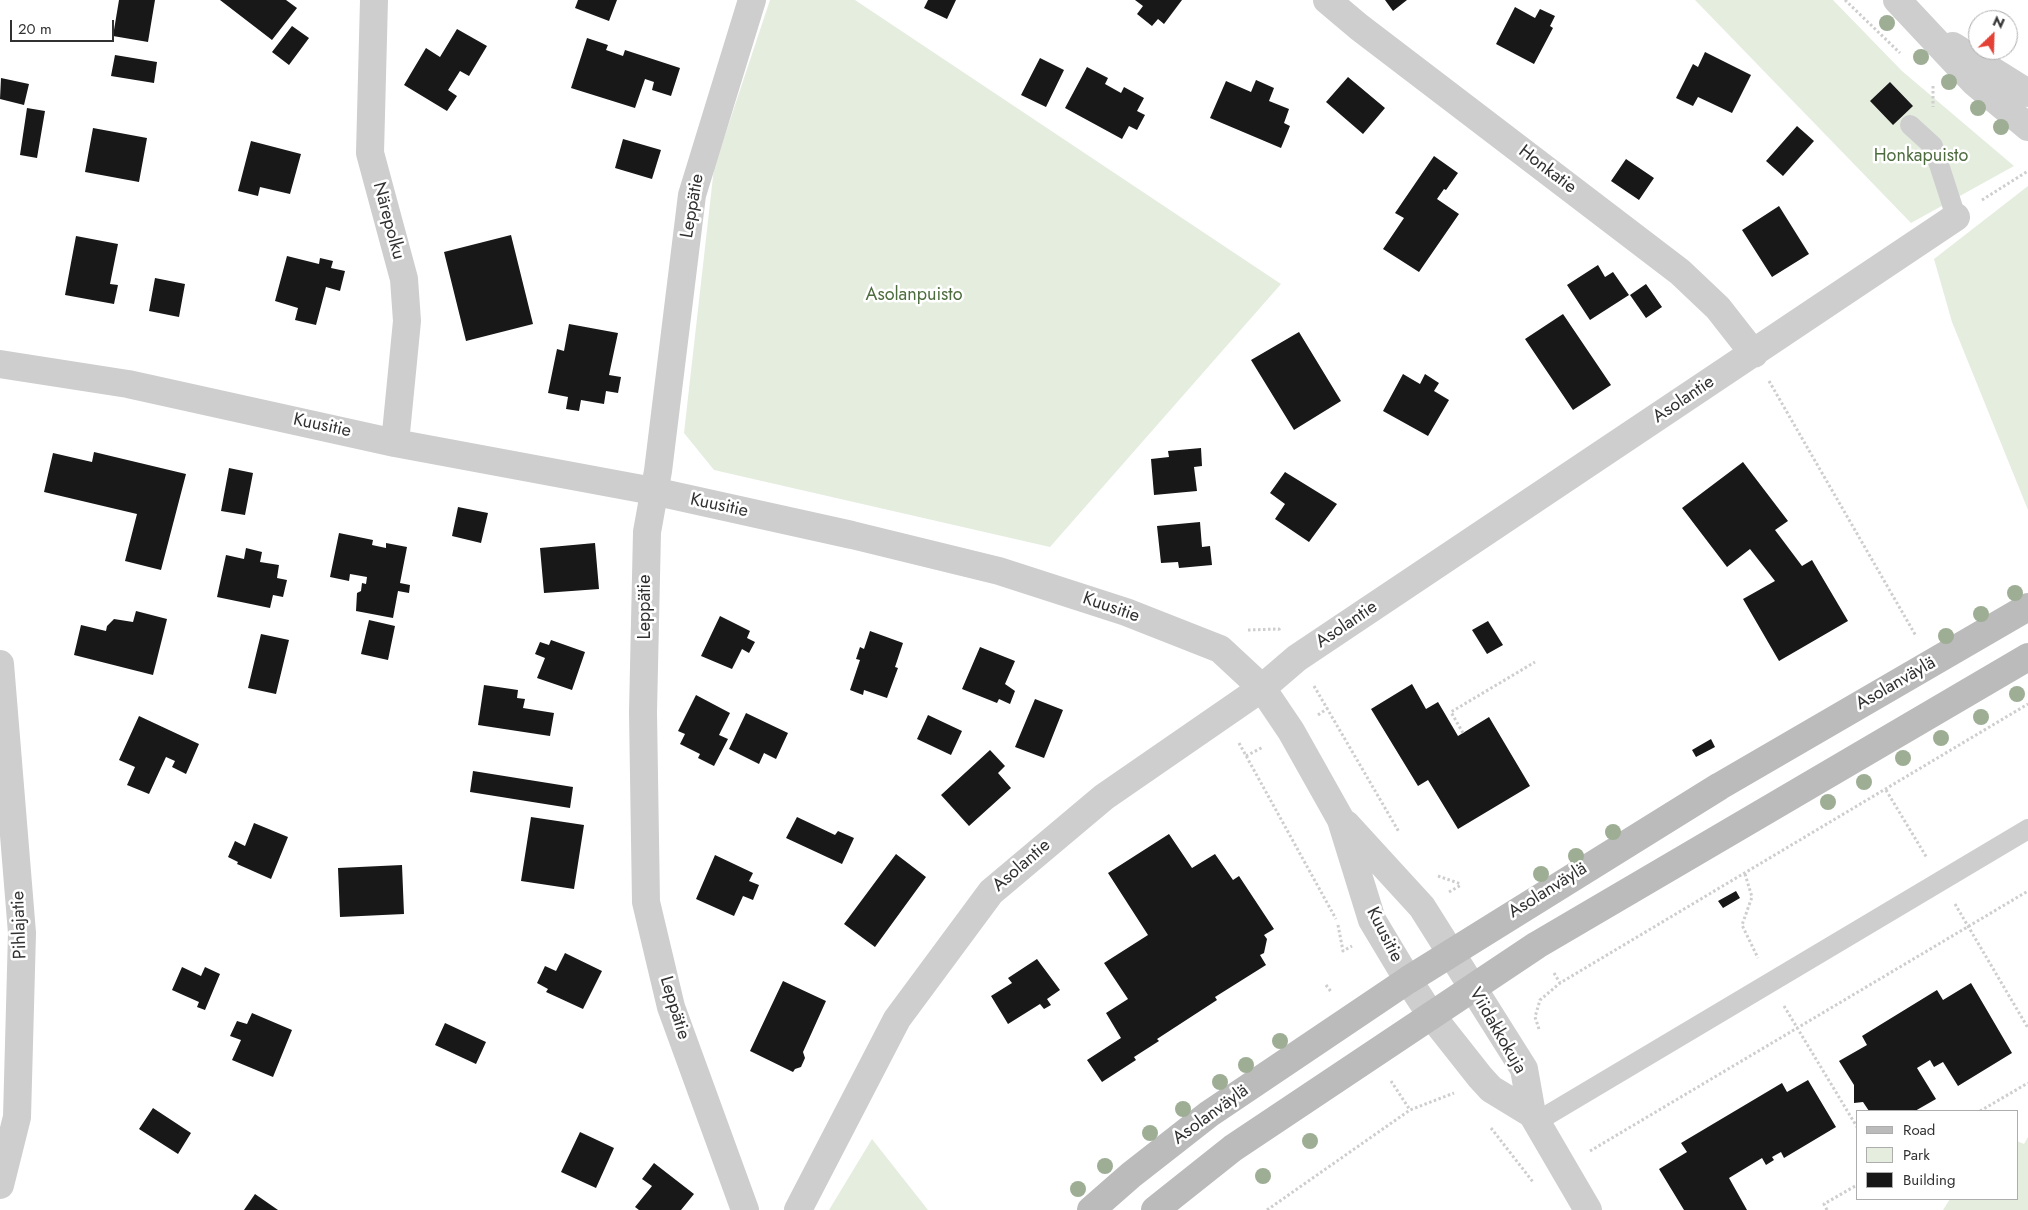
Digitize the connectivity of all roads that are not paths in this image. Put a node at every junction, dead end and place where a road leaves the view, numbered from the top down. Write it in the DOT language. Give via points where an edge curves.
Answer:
graph roads {
  1 [pos="374,0"];
  2 [pos="752,0"];
  3 [pos="1327,0"];
  4 [pos="1897,0"];
  5 [pos="1923,28"];
  6 [pos="2028,92"];
  7 [pos="1910,125"];
  8 [pos="2028,127"];
  9 [pos="1956,218"];
  10 [pos="1754,354"];
  11 [pos="0,364"];
  12 [pos="395,442"];
  13 [pos="653,491"];
  14 [pos="2028,607"];
  15 [pos="2028,657"];
  16 [pos="0,664"];
  17 [pos="1262,688"];
  18 [pos="1342,820"];
  19 [pos="2028,829"];
  20 [pos="1450,952"];
  21 [pos="1408,980"];
  22 [pos="1472,986"];
  23 [pos="1431,1015"];
  24 [pos="1534,1118"];
  25 [pos="0,1185"];
  26 [pos="745,1210"];
  27 [pos="798,1210"];
  28 [pos="1091,1210"];
  29 [pos="1155,1210"];
  30 [pos="1588,1210"];
  1 -- 12 [label="street, Närepolku" via="370,153 404,279 407,321"];
  2 -- 13 [label="street, Leppätie" via="692,194"];
  3 -- 10 [label="street, Honkatie" via="1680,272 1718,308"];
  4 -- 5 [label="street"];
  5 -- 6 [label="street"];
  5 -- 8 [label="street" via="1974,82"];
  7 -- 9 [label="lane" via="1933,146"];
  9 -- 10 [label="street, Asolantie"];
  10 -- 17 [label="street, Asolantie" via="1297,658"];
  11 -- 12 [label="street, Kuusitie" via="128,384"];
  12 -- 13 [label="street, Kuusitie"];
  13 -- 17 [label="street, Kuusitie" via="852,535 999,572 1108,606 1220,649"];
  13 -- 26 [label="street, Leppätie" via="647,532 643,712 646,902 671,1007"];
  14 -- 20 [label="main road, Asolanväylä" via="1720,786"];
  15 -- 22 [label="main road"];
  16 -- 25 [label="street, Pihlajatie" via="22,933 17,1117"];
  17 -- 18 [label="street, Kuusitie" via="1291,731"];
  17 -- 27 [label="street, Asolantie" via="1104,797 991,892 897,1019"];
  18 -- 20 [label="street, Kuusitie" via="1422,907"];
  18 -- 21 [label="street, Kuusitie" via="1372,920"];
  19 -- 24 [label="lane"];
  20 -- 21 [label="main road, Asolanväylä"];
  20 -- 22 [label="street, Viidakkokuja"];
  21 -- 23 [label="street, Kuusitie"];
  21 -- 28 [label="main road, Asolanväylä" via="1209,1114"];
  22 -- 23 [label="main road"];
  22 -- 24 [label="street, Viidakkokuja" via="1524,1069"];
  23 -- 24 [label="street, Viidakkokuja" via="1491,1089"];
  23 -- 29 [label="main road" via="1233,1148"];
  24 -- 30 [label="street, Viidakkokuja"];
}
